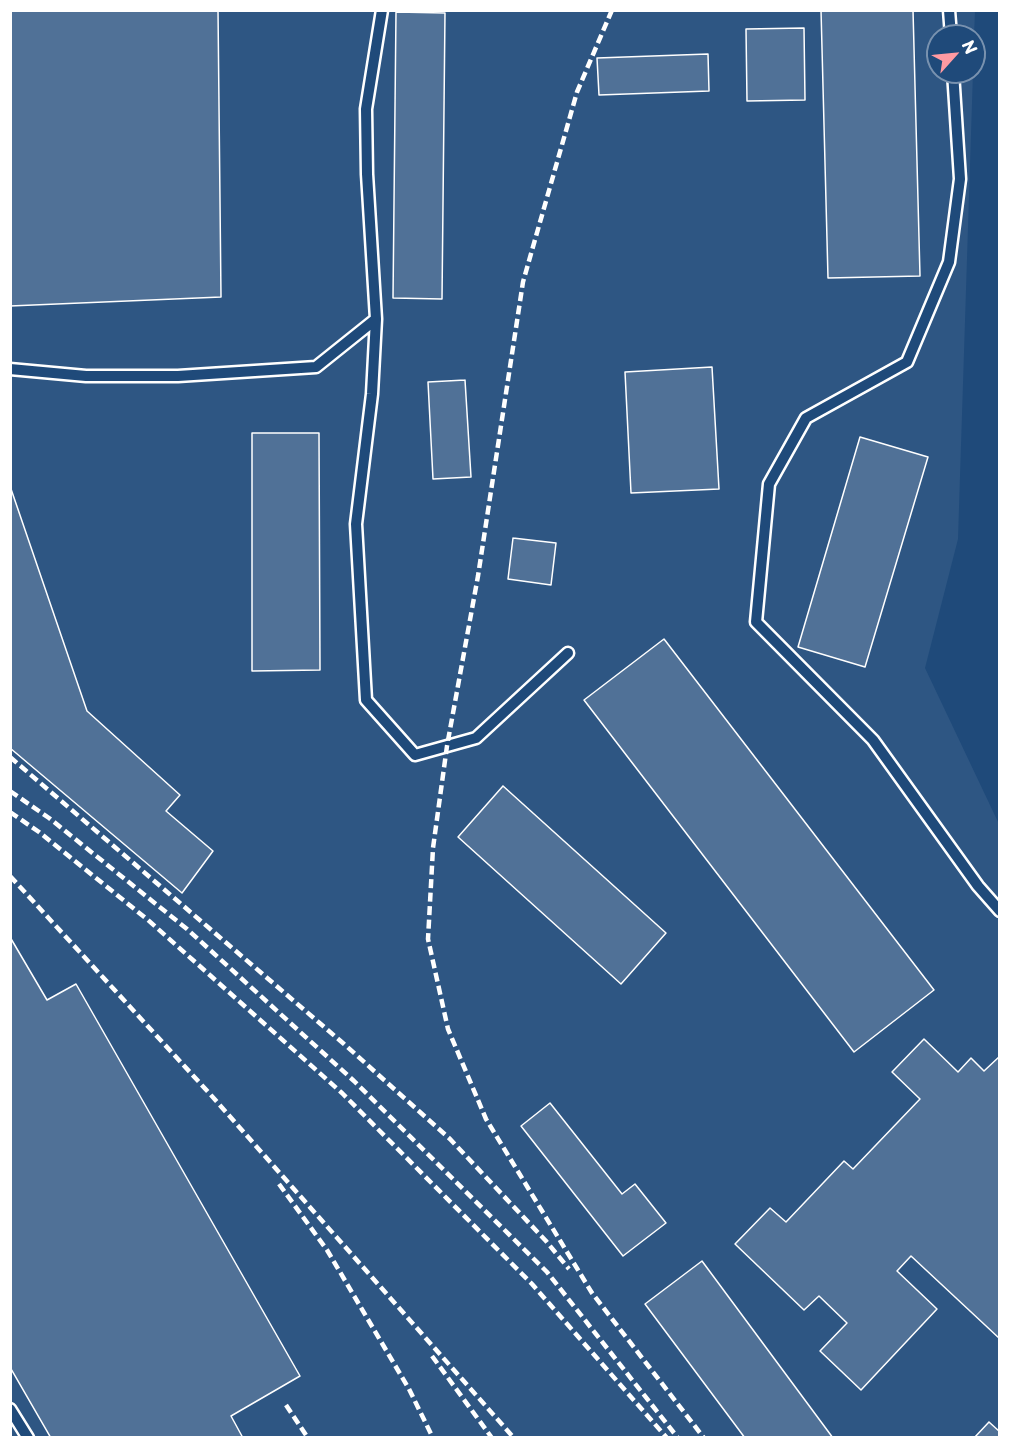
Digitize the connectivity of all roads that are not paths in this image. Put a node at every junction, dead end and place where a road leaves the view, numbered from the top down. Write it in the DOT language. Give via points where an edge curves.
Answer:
graph roads {
  1 [pos="382,10"];
  2 [pos="954,84"];
  3 [pos="376,319"];
  4 [pos="10,369"];
  5 [pos="568,653"];
  6 [pos="999,911"];
  7 [pos="10,1409"];
  8 [pos="28,1437"];
  1 -- 3 [label="lane" via="366,109"];
  2 -- 6 [label="lane" via="960,179 949,262 907,362 807,418 769,484 756,622 873,740"];
  3 -- 4 [label="lane" via="316,367 178,376 97,376"];
  3 -- 5 [label="lane" via="372,394 356,524 366,700 415,755 476,738"];
  7 -- 8 [label="lane"];
}
